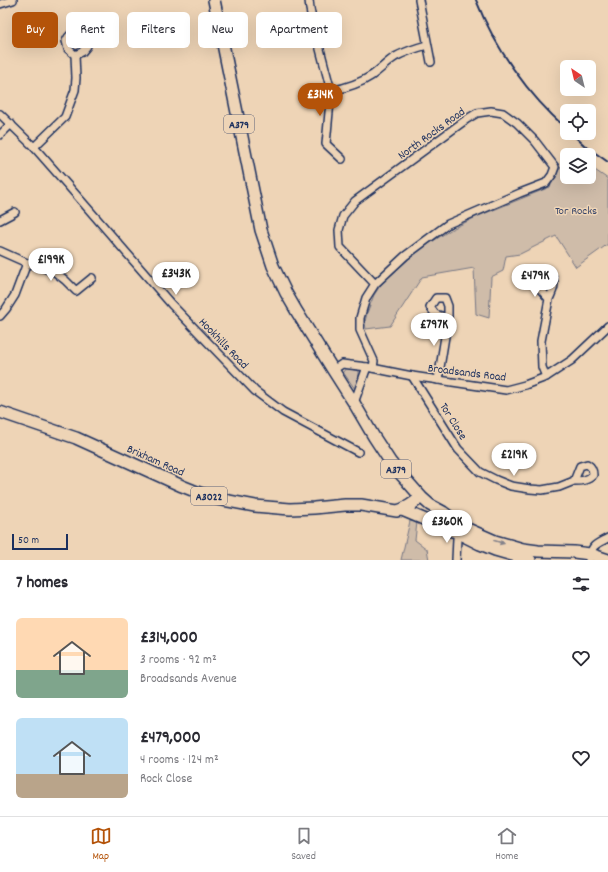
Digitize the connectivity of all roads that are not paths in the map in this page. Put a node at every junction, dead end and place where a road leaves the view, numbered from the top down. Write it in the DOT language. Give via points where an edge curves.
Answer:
graph roads {
  1 [pos="14,0"];
  2 [pos="214,0"];
  3 [pos="309,0"];
  4 [pos="419,0"];
  5 [pos="0,4"];
  6 [pos="427,45"];
  7 [pos="75,55"];
  8 [pos="431,62"];
  9 [pos="331,92"];
  10 [pos="0,114"];
  11 [pos="11,124"];
  12 [pos="0,135"];
  13 [pos="34,147"];
  14 [pos="342,159"];
  15 [pos="15,212"];
  16 [pos="0,220"];
  17 [pos="0,251"];
  18 [pos="27,263"];
  19 [pos="92,278"];
  20 [pos="375,284"];
  21 [pos="76,291"];
  22 [pos="70,297"];
  23 [pos="549,299"];
  24 [pos="0,316"];
  25 [pos="448,318"];
  26 [pos="608,326"];
  27 [pos="370,368"];
  28 [pos="332,370"];
  29 [pos="412,376"];
  30 [pos="546,377"];
  31 [pos="438,380"];
  32 [pos="354,403"];
  33 [pos="0,412"];
  34 [pos="358,452"];
  35 [pos="574,481"];
  36 [pos="421,497"];
  37 [pos="402,510"];
  38 [pos="460,531"];
  39 [pos="608,538"];
  40 [pos="589,557"];
  41 [pos="456,560"];
  42 [pos="530,560"];
  43 [pos="608,560"];
  1 -- 5 [label="street"];
  2 -- 28 [label="main road, A379" via="266,247 286,293"];
  3 -- 9 [label="street"];
  4 -- 6 [label="street"];
  6 -- 8 [label="street"];
  6 -- 9 [label="street" via="394,58 356,84"];
  7 -- 13 [label="street" via="75,90 65,117"];
  9 -- 14 [label="street" via="326,144"];
  10 -- 11 [label="street, Hookhills Road"];
  11 -- 12 [label="street"];
  11 -- 13 [label="street, Hookhills Road"];
  13 -- 34 [label="street, Hookhills Road" via="170,304 255,391 283,412"];
  15 -- 16 [label="street"];
  17 -- 18 [label="street"];
  18 -- 21 [label="street" via="54,272"];
  18 -- 24 [label="street" via="15,295"];
  19 -- 21 [label="street"];
  20 -- 20 [label="street, North Rocks Road" via="340,247 339,230 343,216 355,202 477,113 503,113 536,141 555,167 546,183 448,224 405,256"];
  20 -- 27 [label="street, North Rocks Road" via="366,298 360,318 360,330 374,362"];
  21 -- 22 [label="street"];
  23 -- 30 [label="street" via="541,341 542,367"];
  25 -- 31 [label="street"];
  26 -- 30 [label="street, Broadsands Road" via="572,360"];
  27 -- 28 [label="street, Broadsands Road" via="342,364"];
  27 -- 29 [label="street, Broadsands Road"];
  27 -- 32 [label="street"];
  28 -- 32 [label="main road, A379"];
  29 -- 31 [label="street, Broadsands Road"];
  29 -- 35 [label="street, Tor Close" via="458,449 480,472 511,486 530,489 559,487"];
  30 -- 31 [label="street, Broadsands Road" via="506,390"];
  32 -- 36 [label="main road, A379" via="391,463"];
  33 -- 37 [label="main road, Brixham Road / A3022" via="76,438 182,486 218,499 290,509 345,505"];
  36 -- 37 [label="main road"];
  36 -- 38 [label="main road" via="438,515"];
  37 -- 38 [label="main road, Brixham Road / A3022" via="447,529"];
  38 -- 40 [label="main road, A3022, one-way" via="523,548 574,552"];
  38 -- 41 [label="street" via="457,538"];
  38 -- 42 [label="main road, A3022" via="480,544"];
  39 -- 40 [label="street" via="591,549"];
  40 -- 43 [label="main road, A3022"];
}
